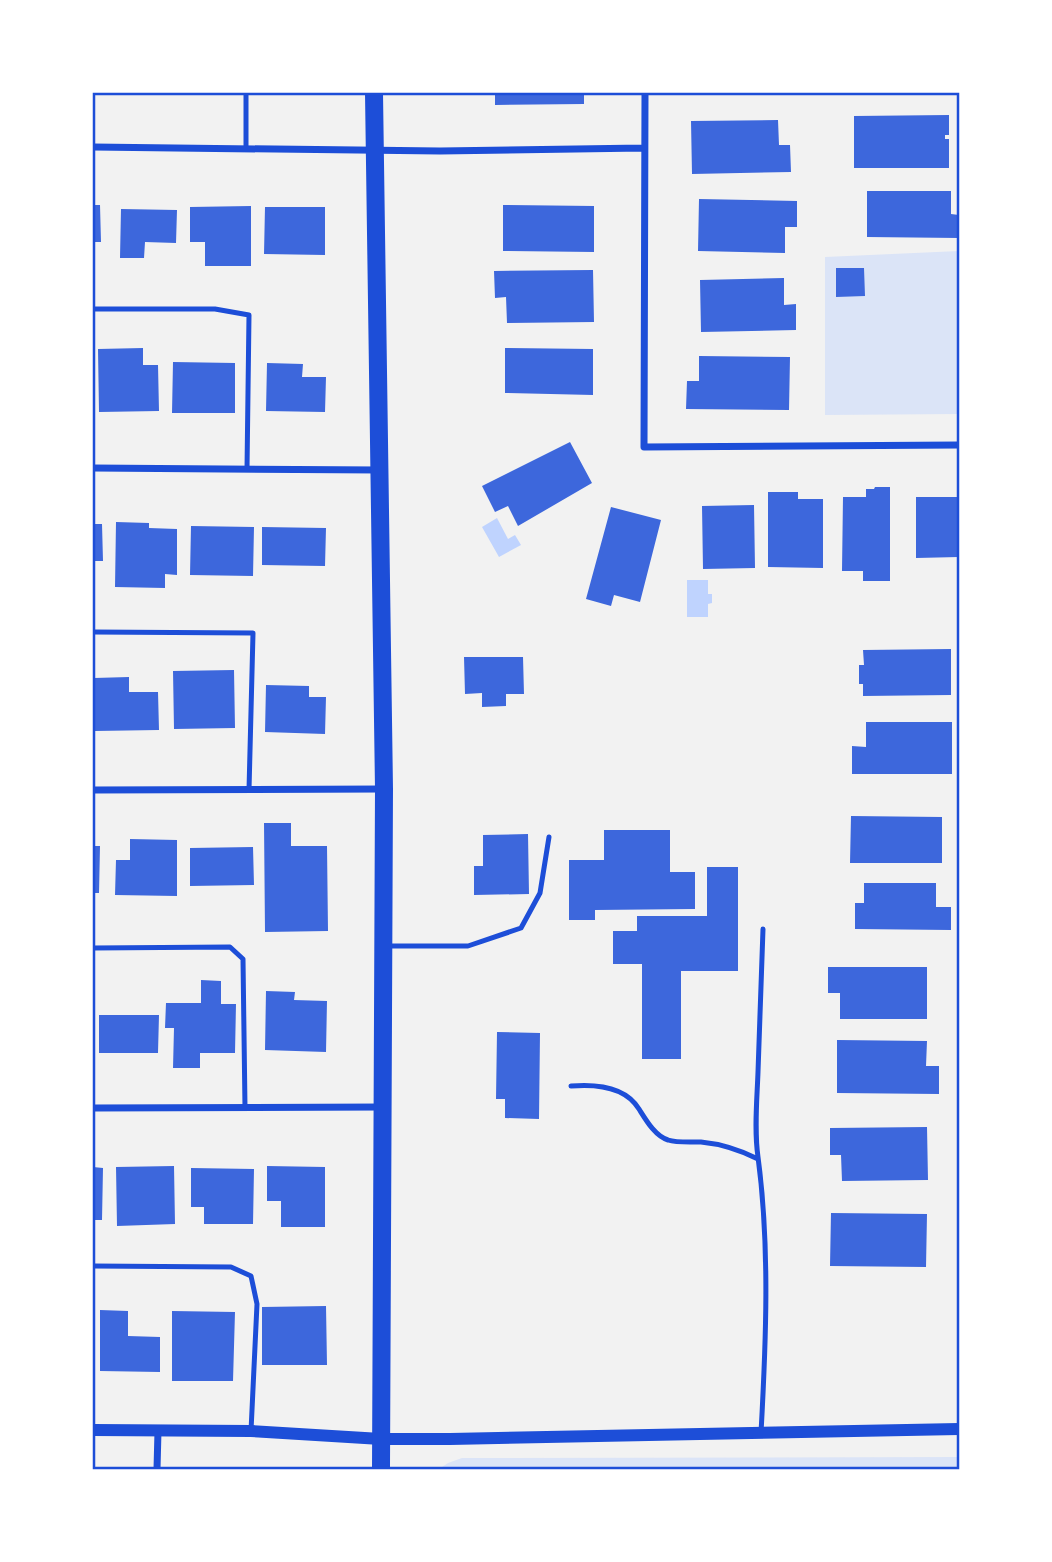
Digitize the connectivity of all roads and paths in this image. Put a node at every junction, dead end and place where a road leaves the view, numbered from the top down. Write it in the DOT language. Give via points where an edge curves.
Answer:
graph roads {
  1 [pos="246,93"];
  2 [pos="374,93"];
  3 [pos="645,93"];
  4 [pos="93,147"];
  5 [pos="246,148"];
  6 [pos="643,148"];
  7 [pos="374,150"];
  8 [pos="93,309"];
  9 [pos="959,445"];
  10 [pos="93,468"];
  11 [pos="247,469"];
  12 [pos="380,470"];
  13 [pos="93,632"];
  14 [pos="384,789"];
  15 [pos="93,790"];
  16 [pos="249,790"];
  17 [pos="549,837"];
  18 [pos="763,929"];
  19 [pos="383,946"];
  20 [pos="93,947"];
  21 [pos="571,1086"];
  22 [pos="383,1107"];
  23 [pos="93,1108"];
  24 [pos="245,1108"];
  25 [pos="758,1159"];
  26 [pos="93,1266"];
  27 [pos="959,1429"];
  28 [pos="93,1430"];
  29 [pos="158,1431"];
  30 [pos="251,1431"];
  31 [pos="761,1433"];
  32 [pos="381,1438"];
  33 [pos="157,1469"];
  34 [pos="381,1469"];
  1 -- 5 [label="lane"];
  2 -- 7 [label="main road"];
  3 -- 6 [label="street"];
  4 -- 5 [label="street"];
  5 -- 7 [label="street"];
  6 -- 7 [label="street"];
  6 -- 9 [label="street" via="644,447"];
  7 -- 12 [label="main road"];
  8 -- 11 [label="lane" via="215,309 249,315"];
  10 -- 11 [label="street"];
  11 -- 12 [label="street"];
  12 -- 14 [label="main road"];
  13 -- 16 [label="lane" via="253,633"];
  14 -- 16 [label="street"];
  14 -- 19 [label="main road"];
  15 -- 16 [label="street"];
  17 -- 19 [label="lane" via="540,893 521,928 468,946"];
  18 -- 25 [label="lane"];
  19 -- 22 [label="main road"];
  20 -- 24 [label="lane" via="230,947 243,959"];
  21 -- 25 [label="lane" via="594,1084 624,1093 667,1140 738,1149"];
  22 -- 24 [label="street"];
  22 -- 32 [label="main road"];
  23 -- 24 [label="street"];
  25 -- 31 [label="lane" via="765,1226"];
  26 -- 30 [label="lane" via="231,1267 251,1276 257,1304"];
  27 -- 31 [label="street"];
  28 -- 29 [label="street"];
  29 -- 30 [label="street"];
  29 -- 33 [label="street"];
  30 -- 32 [label="street"];
  31 -- 32 [label="street"];
  32 -- 34 [label="main road"];
}
